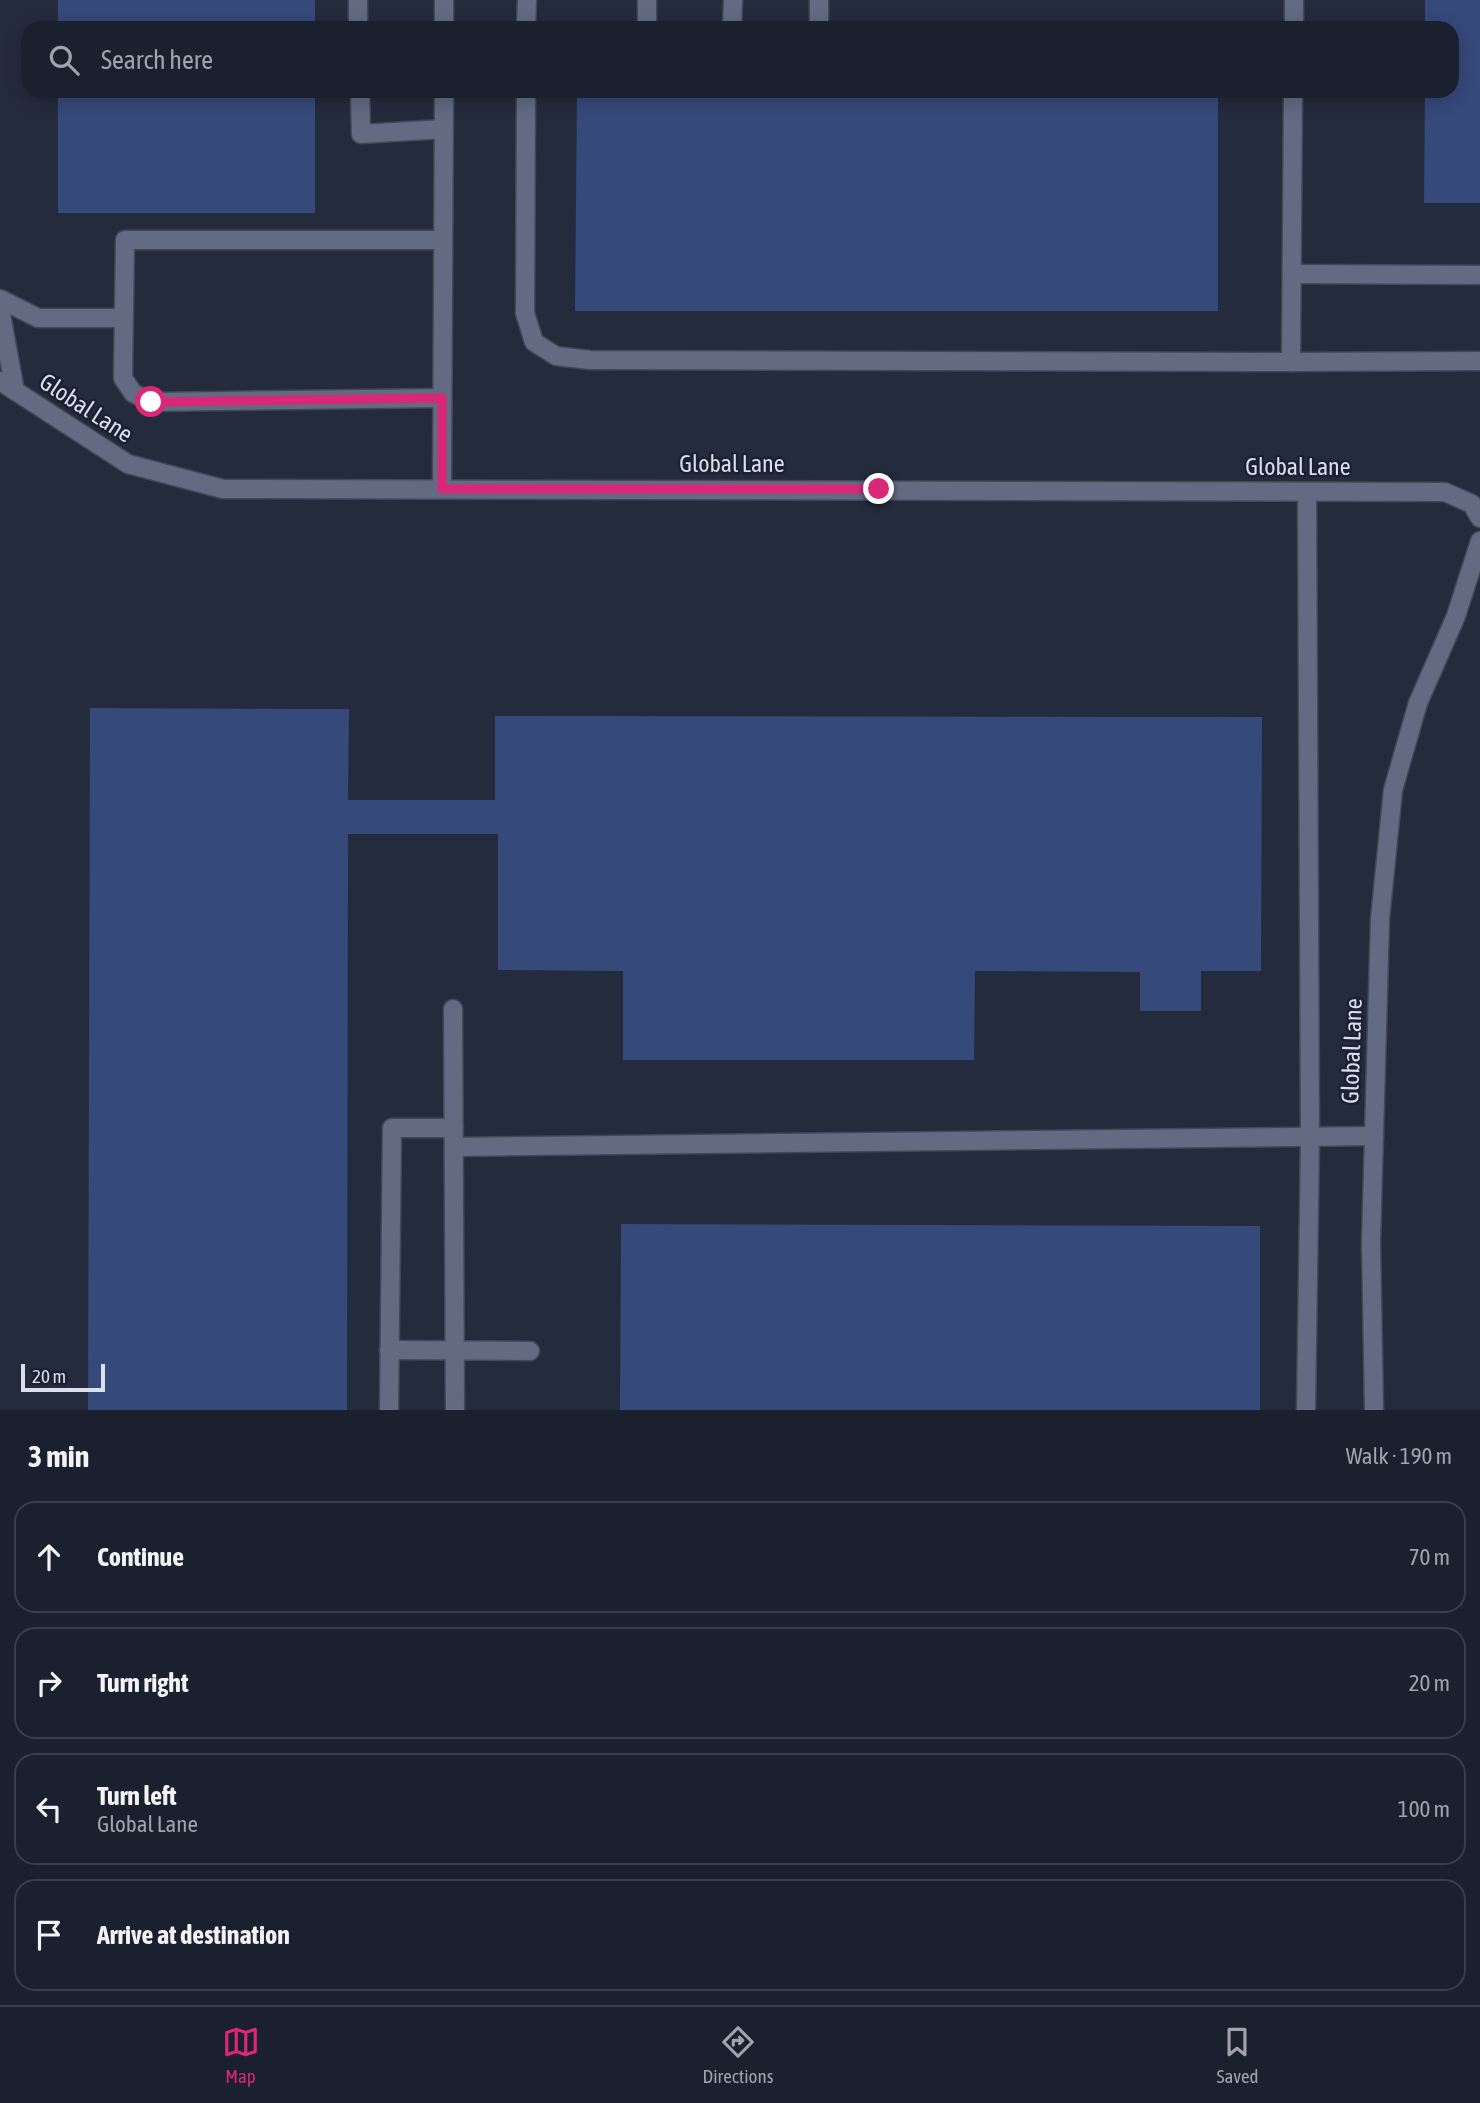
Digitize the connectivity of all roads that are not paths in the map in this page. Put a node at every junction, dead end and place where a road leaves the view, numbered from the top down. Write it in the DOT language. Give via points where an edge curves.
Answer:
graph roads {
  1 [pos="358,0"];
  2 [pos="444,0"];
  3 [pos="527,0"];
  4 [pos="647,0"];
  5 [pos="733,0"];
  6 [pos="819,0"];
  7 [pos="1294,0"];
  8 [pos="358,21"];
  9 [pos="444,21"];
  10 [pos="526,21"];
  11 [pos="647,21"];
  12 [pos="732,21"];
  13 [pos="819,21"];
  14 [pos="1294,21"];
  15 [pos="360,98"];
  16 [pos="444,98"];
  17 [pos="526,98"];
  18 [pos="1293,98"];
  19 [pos="443,129"];
  20 [pos="443,240"];
  21 [pos="1292,274"];
  22 [pos="1480,275"];
  23 [pos="0,299"];
  24 [pos="0,309"];
  25 [pos="123,318"];
  26 [pos="1480,361"];
  27 [pos="1291,362"];
  28 [pos="8,386"];
  29 [pos="442,398"];
  30 [pos="442,489"];
  31 [pos="1307,492"];
  32 [pos="1480,518"];
  33 [pos="1480,541"];
  34 [pos="453,1009"];
  35 [pos="454,1128"];
  36 [pos="1374,1136"];
  37 [pos="1310,1137"];
  38 [pos="454,1147"];
  39 [pos="389,1350"];
  40 [pos="455,1350"];
  41 [pos="530,1352"];
  42 [pos="389,1410"];
  43 [pos="455,1410"];
  44 [pos="1306,1410"];
  45 [pos="1374,1410"];
  1 -- 8 [label="street"];
  2 -- 9 [label="street"];
  3 -- 10 [label="street"];
  4 -- 11 [label="street"];
  5 -- 12 [label="street"];
  6 -- 13 [label="street"];
  7 -- 14 [label="street"];
  15 -- 19 [label="street" via="361,134"];
  16 -- 19 [label="street"];
  17 -- 27 [label="street" via="525,313 534,342 556,356 590,360"];
  18 -- 21 [label="street"];
  19 -- 20 [label="street"];
  20 -- 25 [label="street" via="125,240"];
  20 -- 29 [label="street"];
  21 -- 22 [label="street"];
  21 -- 27 [label="street"];
  23 -- 25 [label="street" via="38,318"];
  24 -- 28 [label="street"];
  25 -- 29 [label="street" via="123,378 133,393 151,402"];
  26 -- 27 [label="street"];
  28 -- 30 [label="street, Global Lane" via="128,464 223,489"];
  29 -- 30 [label="street"];
  30 -- 31 [label="street, Global Lane"];
  31 -- 32 [label="street, Global Lane" via="1445,492 1472,504"];
  31 -- 37 [label="street"];
  33 -- 36 [label="street, Global Lane" via="1456,616 1418,703 1393,790 1380,919"];
  34 -- 35 [label="street"];
  35 -- 38 [label="street"];
  35 -- 39 [label="street" via="392,1128"];
  36 -- 37 [label="street"];
  36 -- 45 [label="street, Global Lane"];
  37 -- 38 [label="street"];
  37 -- 44 [label="street"];
  38 -- 40 [label="street"];
  39 -- 40 [label="street"];
  39 -- 42 [label="street"];
  40 -- 41 [label="street"];
  40 -- 43 [label="street"];
}
